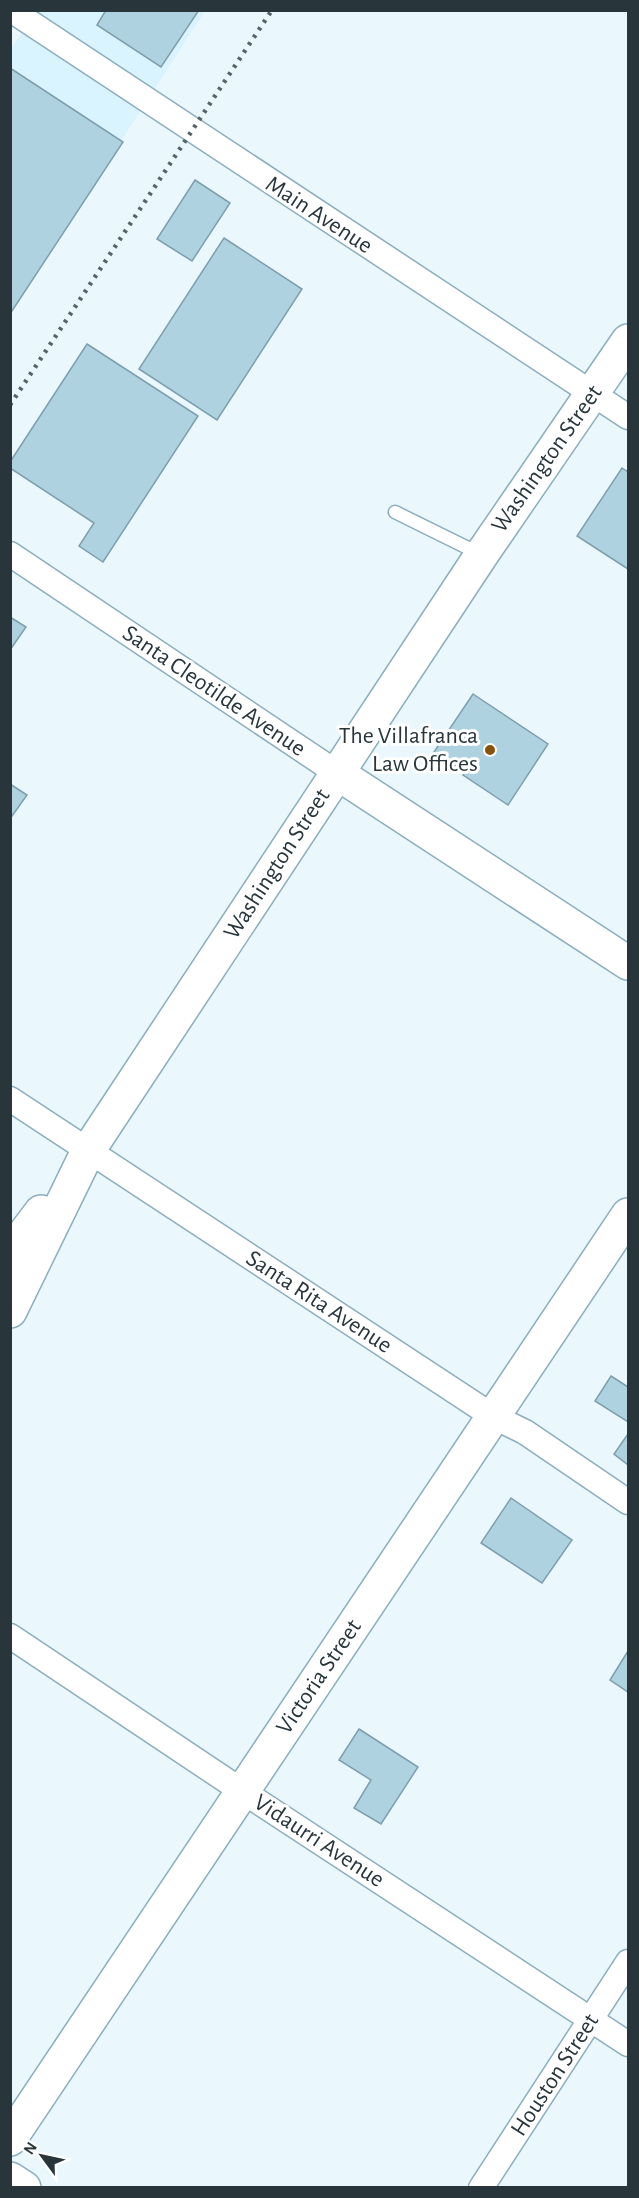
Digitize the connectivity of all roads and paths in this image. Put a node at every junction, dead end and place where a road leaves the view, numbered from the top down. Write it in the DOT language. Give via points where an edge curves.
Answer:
graph roads {
  1 [pos="11,10"];
  2 [pos="628,341"];
  3 [pos="593,393"];
  4 [pos="628,417"];
  5 [pos="395,512"];
  6 [pos="10,554"];
  7 [pos="482,554"];
  8 [pos="337,773"];
  9 [pos="628,963"];
  10 [pos="10,1099"];
  11 [pos="88,1151"];
  12 [pos="628,1215"];
  13 [pos="10,1252"];
  14 [pos="10,1311"];
  15 [pos="494,1417"];
  16 [pos="628,1502"];
  17 [pos="10,1636"];
  18 [pos="242,1791"];
  19 [pos="628,1962"];
  20 [pos="591,2019"];
  21 [pos="628,2044"];
  22 [pos="10,2139"];
  23 [pos="10,2179"];
  24 [pos="24,2187"];
  25 [pos="481,2187"];
  1 -- 3 [label="street, Main Avenue"];
  2 -- 3 [label="main road, Washington Street"];
  3 -- 4 [label="street, Main Avenue"];
  3 -- 7 [label="main road, Washington Street"];
  5 -- 7 [label="lane"];
  6 -- 8 [label="street, Santa Cleotilde Avenue"];
  7 -- 8 [label="main road, Washington Street"];
  8 -- 9 [label="main road, Santa Cleotilde Avenue"];
  8 -- 11 [label="main road, Washington Street"];
  10 -- 11 [label="street, Santa Rita Avenue"];
  11 -- 13 [label="main road"];
  11 -- 14 [label="main road, Washington Street"];
  11 -- 15 [label="street, Santa Rita Avenue"];
  12 -- 15 [label="main road, Victoria Street"];
  15 -- 16 [label="street, Santa Rita Avenue" via="525,1432"];
  15 -- 18 [label="main road, Victoria Street"];
  17 -- 18 [label="street, Vidaurri Avenue"];
  18 -- 20 [label="street, Vidaurri Avenue"];
  18 -- 22 [label="main road, Victoria Street"];
  19 -- 20 [label="street, Houston Street"];
  20 -- 21 [label="street, Vidaurri Avenue"];
  20 -- 25 [label="street, Houston Street"];
  23 -- 24 [label="main road"];
}
